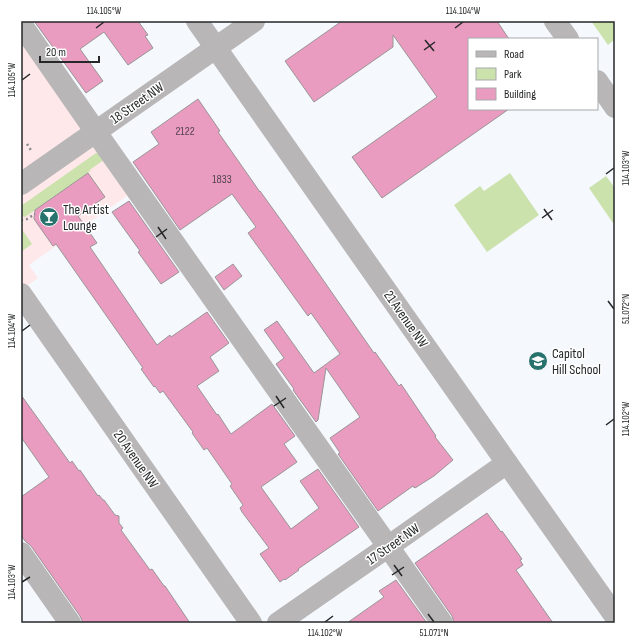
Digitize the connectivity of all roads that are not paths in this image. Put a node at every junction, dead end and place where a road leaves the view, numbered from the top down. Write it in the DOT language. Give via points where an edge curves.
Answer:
graph roads {
  1 [pos="198,21"];
  2 [pos="254,21"];
  3 [pos="555,21"];
  4 [pos="21,24"];
  5 [pos="567,38"];
  6 [pos="216,48"];
  7 [pos="598,82"];
  8 [pos="615,107"];
  9 [pos="96,132"];
  10 [pos="21,184"];
  11 [pos="21,294"];
  12 [pos="507,463"];
  13 [pos="389,546"];
  14 [pos="21,553"];
  15 [pos="615,616"];
  16 [pos="70,623"];
  17 [pos="251,623"];
  18 [pos="278,623"];
  19 [pos="442,623"];
  1 -- 6 [label="street, 21 Avenue NW"];
  2 -- 6 [label="street, 18 Street NW"];
  3 -- 5 [label="street"];
  4 -- 9 [label="street"];
  6 -- 9 [label="street, 18 Street NW"];
  6 -- 12 [label="street, 21 Avenue NW"];
  7 -- 8 [label="street"];
  9 -- 10 [label="street, 18 Street NW"];
  9 -- 13 [label="street"];
  11 -- 17 [label="street, 20 Avenue NW"];
  12 -- 13 [label="street, 17 Street NW"];
  12 -- 15 [label="street, 21 Avenue NW"];
  13 -- 18 [label="street, 17 Street NW"];
  13 -- 19 [label="street"];
  14 -- 16 [label="street"];
}
